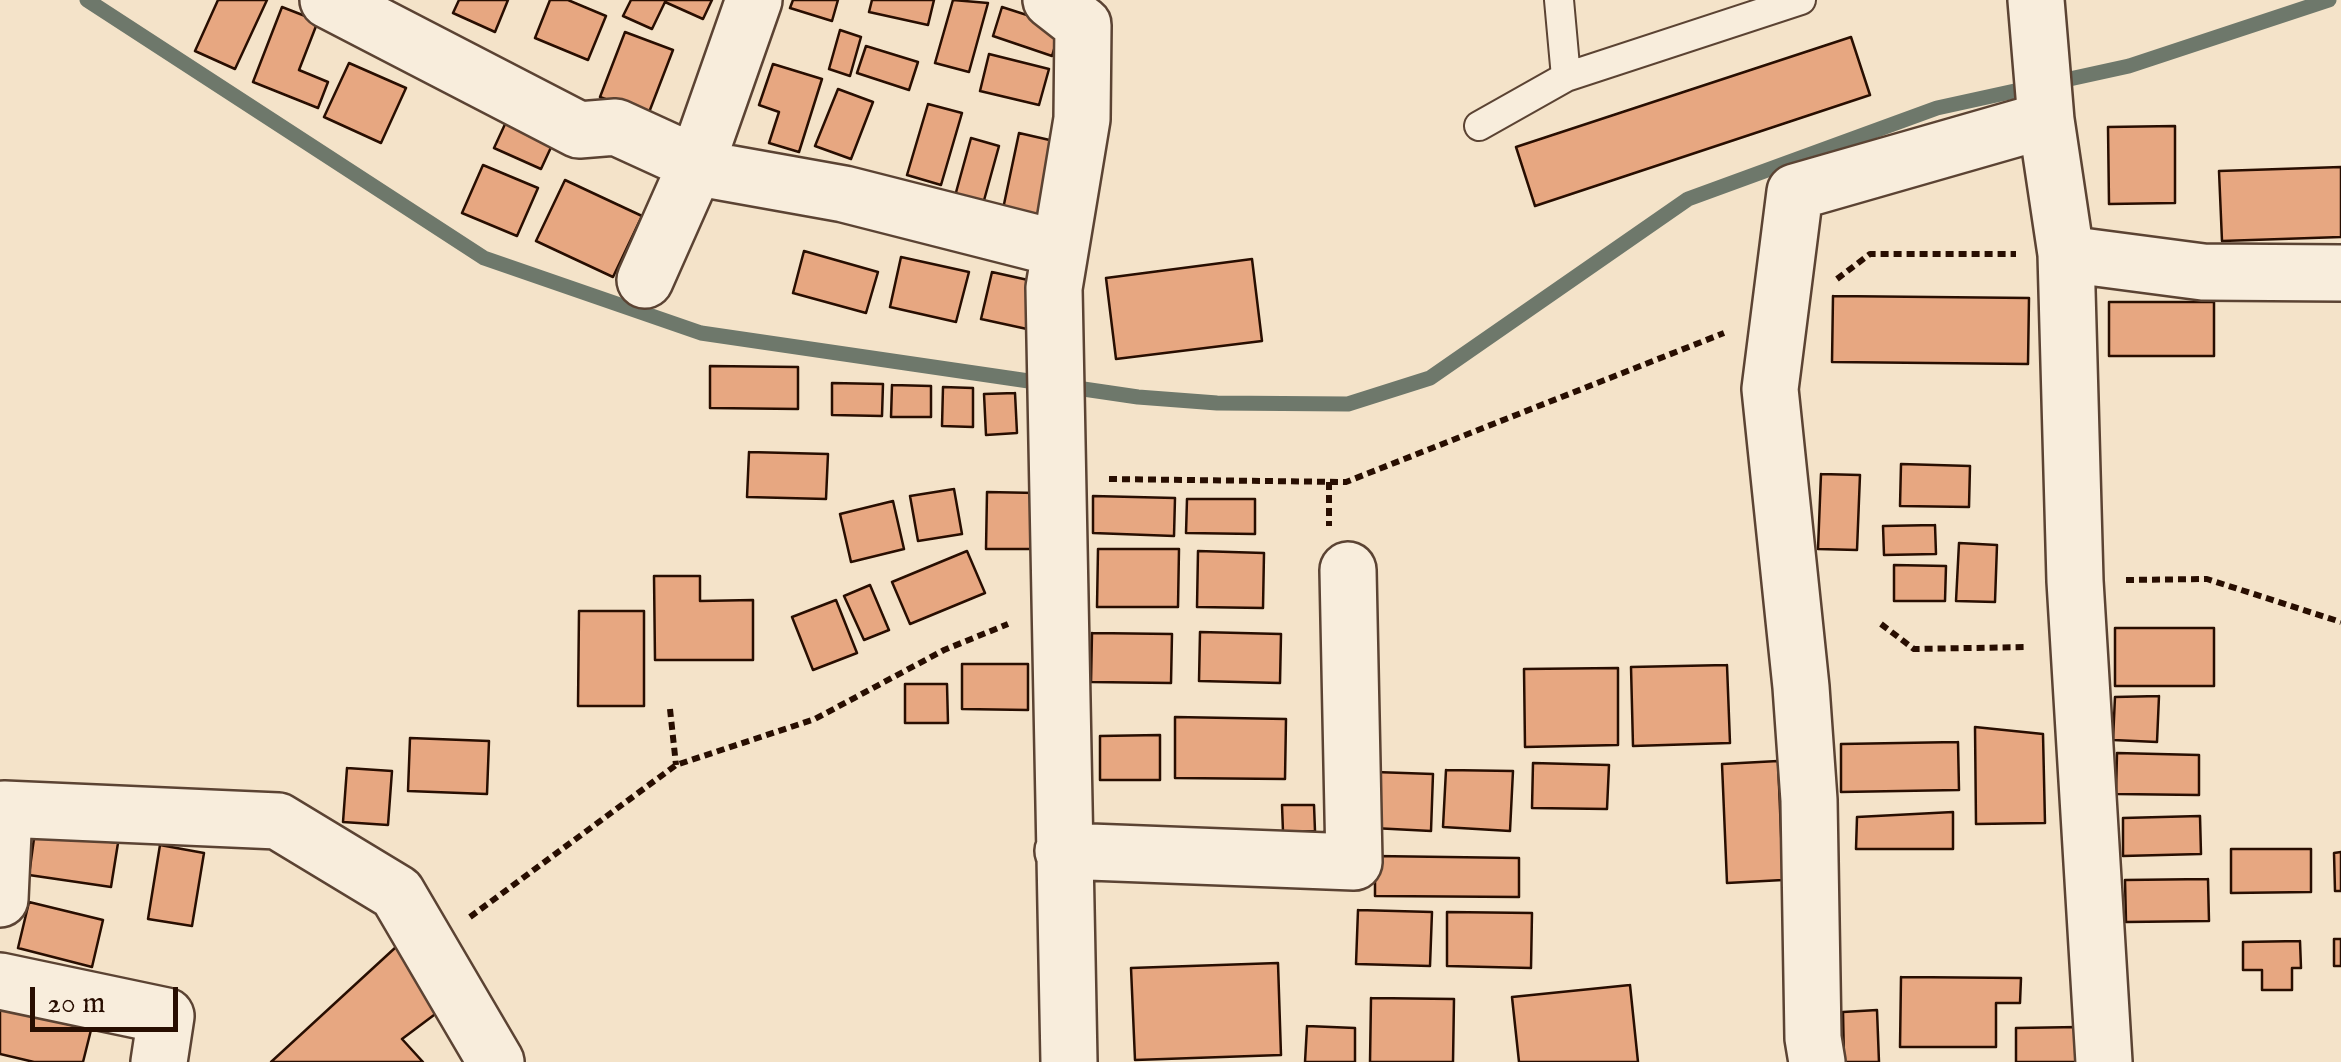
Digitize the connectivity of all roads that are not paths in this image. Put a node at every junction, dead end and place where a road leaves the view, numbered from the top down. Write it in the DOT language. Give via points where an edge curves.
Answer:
graph roads {
  1 [pos="328,0"];
  2 [pos="754,0"];
  3 [pos="1051,0"];
  4 [pos="1559,0"];
  5 [pos="1801,0"];
  6 [pos="2036,0"];
  7 [pos="1566,77"];
  8 [pos="2046,120"];
  9 [pos="1479,126"];
  10 [pos="696,165"];
  11 [pos="1060,249"];
  12 [pos="2066,254"];
  13 [pos="2341,273"];
  14 [pos="645,280"];
  15 [pos="1348,570"];
  16 [pos="2,800"];
  17 [pos="1063,851"];
  18 [pos="0,899"];
  19 [pos="0,980"];
  20 [pos="159,1062"];
  21 [pos="496,1062"];
  22 [pos="1069,1062"];
  23 [pos="1818,1062"];
  24 [pos="2104,1062"];
  1 -- 10 [label="street" via="579,130 616,127"];
  2 -- 10 [label="street"];
  3 -- 11 [label="street" via="1083,26 1082,119"];
  4 -- 7 [label="lane"];
  5 -- 7 [label="lane"];
  6 -- 8 [label="street"];
  7 -- 9 [label="lane"];
  8 -- 12 [label="street"];
  8 -- 23 [label="street" via="1795,192 1770,389 1801,687"];
  10 -- 11 [label="street" via="844,194"];
  10 -- 14 [label="street"];
  11 -- 17 [label="street" via="1054,288"];
  12 -- 13 [label="street" via="2204,272"];
  12 -- 24 [label="street" via="2074,581"];
  15 -- 17 [label="street" via="1354,862"];
  16 -- 18 [label="street"];
  16 -- 21 [label="street" via="278,821 397,892"];
  17 -- 22 [label="street"];
  19 -- 20 [label="street" via="166,1016"];
}
